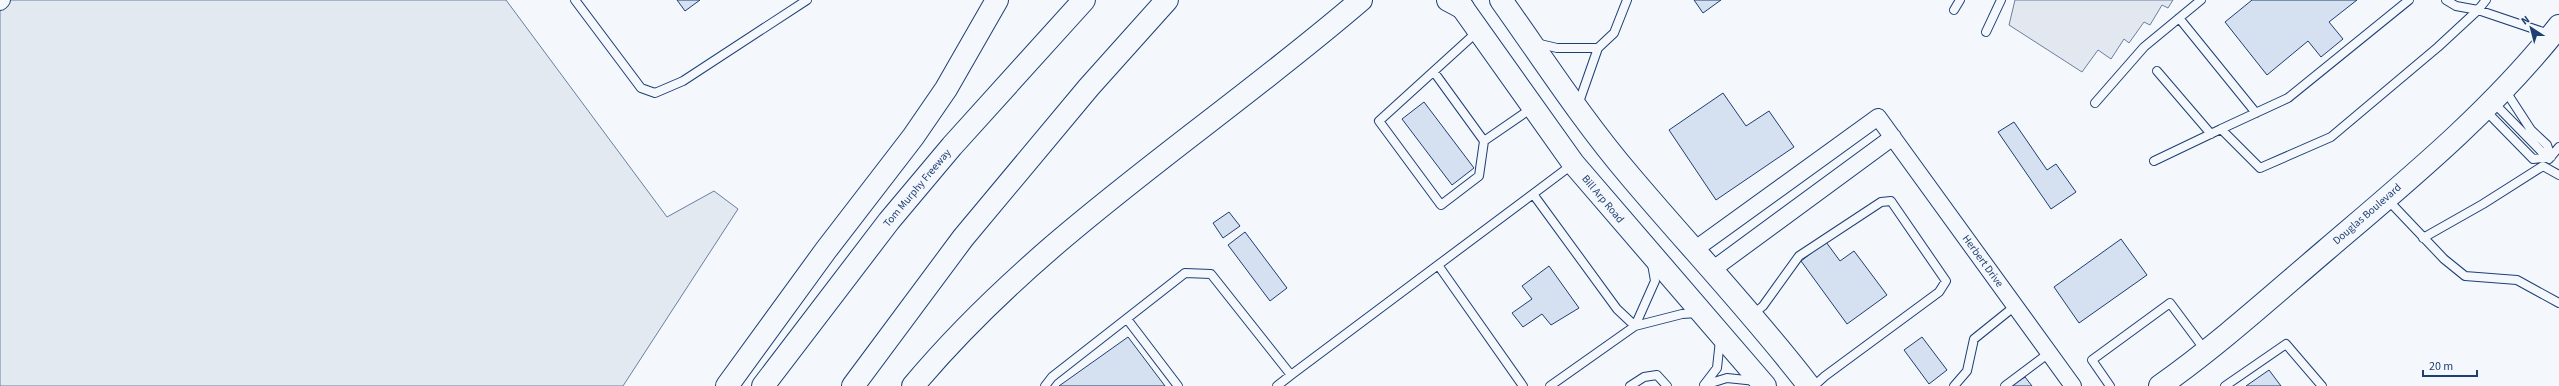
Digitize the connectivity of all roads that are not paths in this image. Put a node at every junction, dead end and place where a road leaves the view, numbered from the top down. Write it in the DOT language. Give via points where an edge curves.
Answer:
graph roads {
  1 [pos="574,0"];
  2 [pos="807,0"];
  3 [pos="997,0"];
  4 [pos="1084,0"];
  5 [pos="1167,0"];
  6 [pos="1371,0"];
  7 [pos="1501,0"];
  8 [pos="1627,0"];
  9 [pos="1960,0"];
  10 [pos="2001,0"];
  11 [pos="2201,0"];
  12 [pos="2408,0"];
  13 [pos="2446,0"];
  14 [pos="2486,0"];
  15 [pos="1456,3"];
  16 [pos="1356,4"];
  17 [pos="1954,10"];
  18 [pos="2478,10"];
  19 [pos="2179,18"];
  20 [pos="1479,31"];
  21 [pos="2556,31"];
  22 [pos="1986,32"];
  23 [pos="1530,41"];
  24 [pos="1598,48"];
  25 [pos="2157,71"];
  26 [pos="1434,72"];
  27 [pos="2494,101"];
  28 [pos="2095,103"];
  29 [pos="1532,108"];
  30 [pos="1577,108"];
  31 [pos="2256,113"];
  32 [pos="2221,129"];
  33 [pos="2211,134"];
  34 [pos="1893,137"];
  35 [pos="1484,141"];
  36 [pos="2559,147"];
  37 [pos="2551,157"];
  38 [pos="2154,161"];
  39 [pos="1573,163"];
  40 [pos="2543,166"];
  41 [pos="2559,175"];
  42 [pos="1533,194"];
  43 [pos="2386,199"];
  44 [pos="2423,238"];
  45 [pos="1694,250"];
  46 [pos="1651,255"];
  47 [pos="1438,265"];
  48 [pos="1712,270"];
  49 [pos="2559,303"];
  50 [pos="2015,306"];
  51 [pos="1702,313"];
  52 [pos="1752,316"];
  53 [pos="1127,319"];
  54 [pos="1635,326"];
  55 [pos="1719,333"];
  56 [pos="2205,351"];
  57 [pos="2049,353"];
  58 [pos="1291,376"];
  59 [pos="2170,383"];
  60 [pos="1763,384"];
  61 [pos="2069,385"];
  62 [pos="728,386"];
  63 [pos="763,386"];
  64 [pos="853,386"];
  65 [pos="913,386"];
  66 [pos="1045,386"];
  67 [pos="1178,386"];
  68 [pos="1277,386"];
  69 [pos="1523,386"];
  70 [pos="1550,386"];
  71 [pos="1630,386"];
  72 [pos="1667,386"];
  73 [pos="1703,386"];
  74 [pos="1809,386"];
  75 [pos="1814,386"];
  76 [pos="1954,386"];
  77 [pos="2005,386"];
  78 [pos="2110,386"];
  79 [pos="2224,386"];
  80 [pos="2322,386"];
  1 -- 2 [label="lane" via="641,88 655,93 684,81"];
  3 -- 62 [label="main road" via="946,89"];
  4 -- 63 [label="main road, Tom Murphy Freeway" via="889,220"];
  5 -- 64 [label="main road" via="1089,87 963,238"];
  6 -- 16 [label="main road"];
  7 -- 23 [label="main road"];
  8 -- 24 [label="lane" via="1614,33"];
  9 -- 17 [label="lane"];
  10 -- 22 [label="lane"];
  11 -- 19 [label="lane"];
  12 -- 31 [label="lane" via="2288,98"];
  13 -- 18 [label="lane" via="2456,6"];
  14 -- 18 [label="lane"];
  15 -- 20 [label="main road, Bill Arp Road"];
  16 -- 65 [label="main road" via="1047,249 960,332"];
  18 -- 21 [label="lane"];
  18 -- 32 [label="lane" via="2331,137 2260,168"];
  19 -- 28 [label="lane" via="2144,48"];
  19 -- 31 [label="lane"];
  20 -- 26 [label="lane"];
  20 -- 29 [label="main road, Bill Arp Road"];
  21 -- 27 [label="main road, Douglas Boulevard"];
  23 -- 24 [label="lane" via="1557,48"];
  23 -- 30 [label="main road"];
  24 -- 30 [label="lane"];
  25 -- 33 [label="lane"];
  26 -- 35 [label="lane"];
  26 -- 35 [label="lane" via="1379,121 1441,204 1479,176"];
  27 -- 37 [label="lane" via="2541,151"];
  27 -- 37 [label="lane" via="2547,145"];
  27 -- 43 [label="main road, Douglas Boulevard"];
  29 -- 35 [label="lane"];
  29 -- 39 [label="main road, Bill Arp Road"];
  30 -- 45 [label="main road" via="1629,175"];
  31 -- 32 [label="lane"];
  32 -- 33 [label="lane"];
  33 -- 38 [label="lane"];
  34 -- 45 [label="street, Herbert Drive" via="1878,117"];
  34 -- 48 [label="street"];
  34 -- 50 [label="street, Herbert Drive"];
  36 -- 37 [label="lane"];
  37 -- 40 [label="lane"];
  39 -- 42 [label="lane"];
  39 -- 46 [label="main road, Bill Arp Road"];
  40 -- 41 [label="lane"];
  40 -- 44 [label="lane"];
  42 -- 47 [label="lane"];
  42 -- 54 [label="lane" via="1617,309"];
  43 -- 44 [label="lane"];
  43 -- 56 [label="main road, Douglas Boulevard"];
  44 -- 49 [label="lane" via="2465,276 2517,280"];
  45 -- 48 [label="main road"];
  46 -- 51 [label="main road, Bill Arp Road"];
  46 -- 54 [label="lane" via="1655,281"];
  47 -- 58 [label="lane"];
  47 -- 69 [label="lane"];
  48 -- 52 [label="main road"];
  50 -- 57 [label="street, Herbert Drive"];
  50 -- 76 [label="lane" via="1974,339 1967,371"];
  51 -- 54 [label="lane" via="1682,314"];
  51 -- 55 [label="main road, Bill Arp Road"];
  52 -- 74 [label="main road"];
  52 -- 75 [label="lane" via="1763,306 1799,256 1881,202 1891,201 1946,281 1939,292"];
  53 -- 58 [label="lane" via="1185,273 1211,274"];
  53 -- 66 [label="lane" via="1052,377"];
  53 -- 67 [label="lane"];
  54 -- 70 [label="lane"];
  55 -- 60 [label="main road, Bill Arp Road"];
  55 -- 73 [label="lane" via="1721,345 1717,368"];
  56 -- 59 [label="main road, Douglas Boulevard"];
  56 -- 78 [label="lane" via="2170,303 2092,360"];
  57 -- 61 [label="street, Herbert Drive"];
  57 -- 77 [label="lane"];
  58 -- 68 [label="lane"];
  60 -- 73 [label="lane" via="1727,378"];
  71 -- 72 [label="lane" via="1644,377 1657,376"];
  79 -- 80 [label="lane" via="2286,344"];
}
